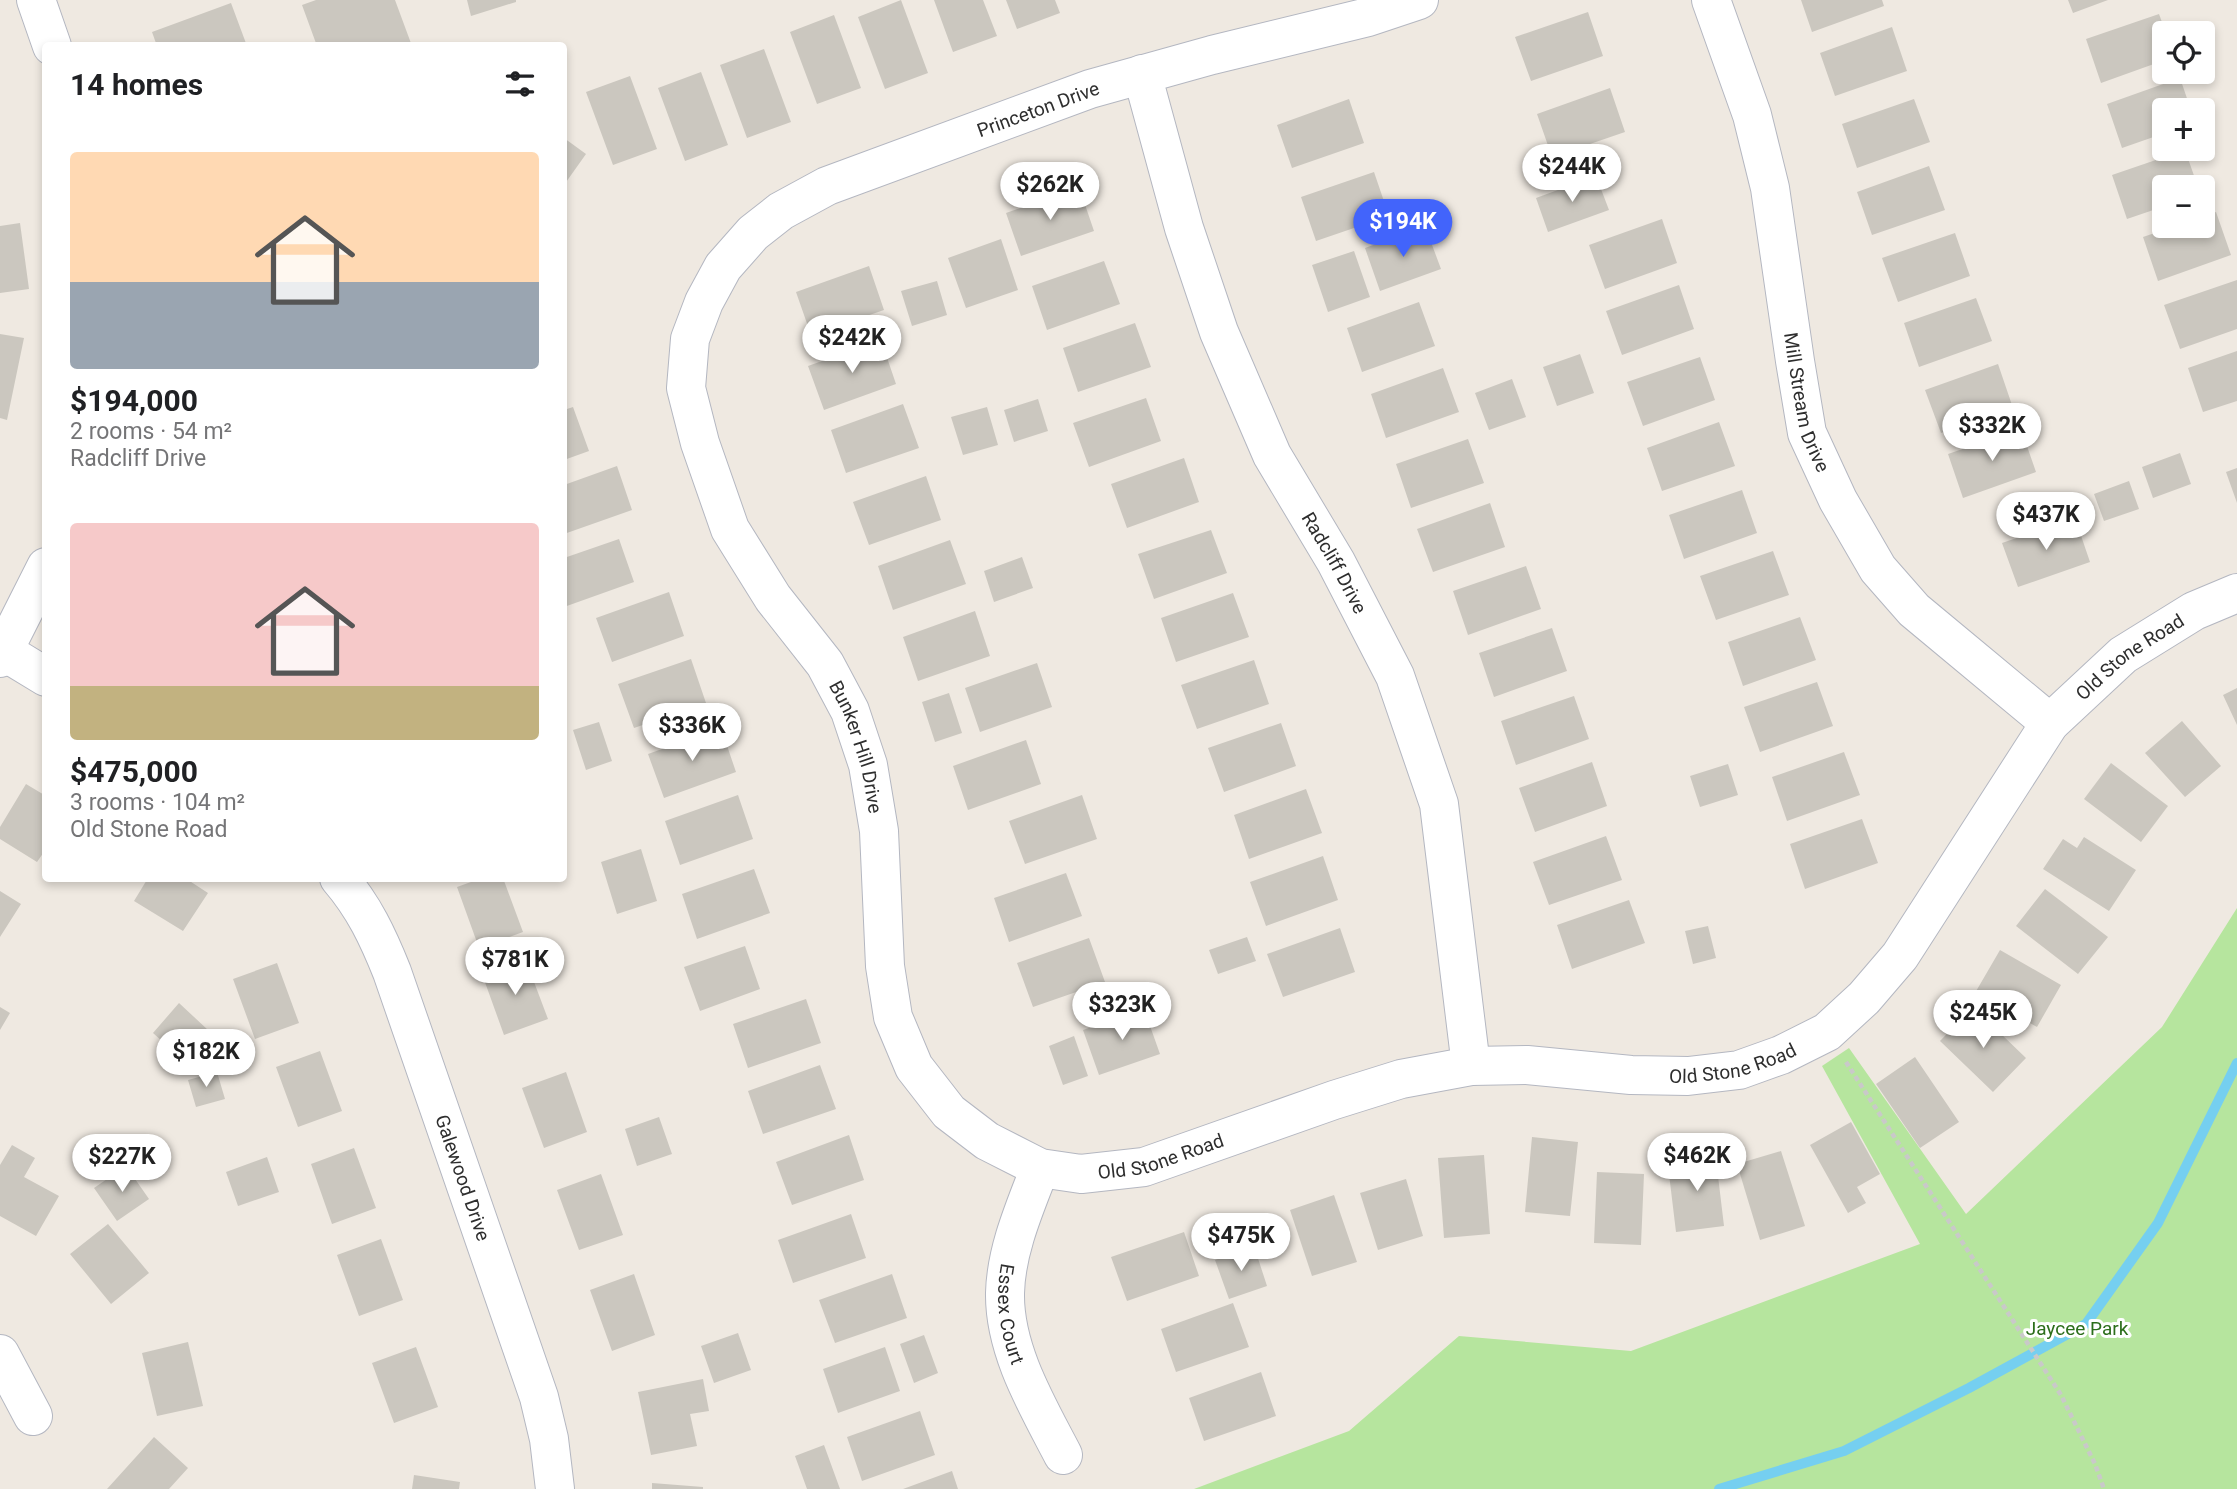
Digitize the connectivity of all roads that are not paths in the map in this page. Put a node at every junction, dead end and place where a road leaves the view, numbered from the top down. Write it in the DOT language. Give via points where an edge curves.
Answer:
graph roads {
  1 [pos="36,0"];
  2 [pos="1419,0"];
  3 [pos="1711,0"];
  4 [pos="51,42"];
  5 [pos="1142,74"];
  6 [pos="704,302"];
  7 [pos="42,575"];
  8 [pos="2237,593"];
  9 [pos="1,653"];
  10 [pos="42,675"];
  11 [pos="2050,723"];
  12 [pos="343,882"];
  13 [pos="1471,1066"];
  14 [pos="1040,1167"];
  15 [pos="0,1354"];
  16 [pos="33,1416"];
  17 [pos="1063,1455"];
  18 [pos="555,1489"];
  1 -- 4 [label="street"];
  2 -- 5 [label="street, Princeton Drive"];
  3 -- 11 [label="street, Mill Stream Drive" via="1752,115 1770,188 1807,433 1838,500 1878,569 1914,610"];
  5 -- 6 [label="street, Princeton Drive" via="827,186 781,211 753,233 723,267"];
  5 -- 13 [label="street, Radcliff Drive" via="1184,228 1219,332 1272,455 1336,562 1395,676 1439,804"];
  6 -- 14 [label="street, Bunker Hill Drive" via="690,340 686,388 730,529 773,598 825,664 850,711 868,765 879,831 885,966 893,1017 914,1067 949,1112 987,1141"];
  7 -- 9 [label="street"];
  8 -- 11 [label="street, Old Stone Road" via="2194,611 2123,655"];
  9 -- 10 [label="street"];
  11 -- 13 [label="street, Old Stone Road" via="1900,956 1864,998 1826,1032 1739,1070 1688,1076 1527,1065"];
  12 -- 18 [label="street, Galewood Drive" via="376,931 392,972 539,1397 550,1439"];
  13 -- 14 [label="street, Old Stone Road" via="1401,1079 1144,1167 1081,1174"];
  14 -- 17 [label="street, Essex Court" via="1015,1234 1005,1293 1011,1340 1034,1400"];
  15 -- 16 [label="street"];
}
